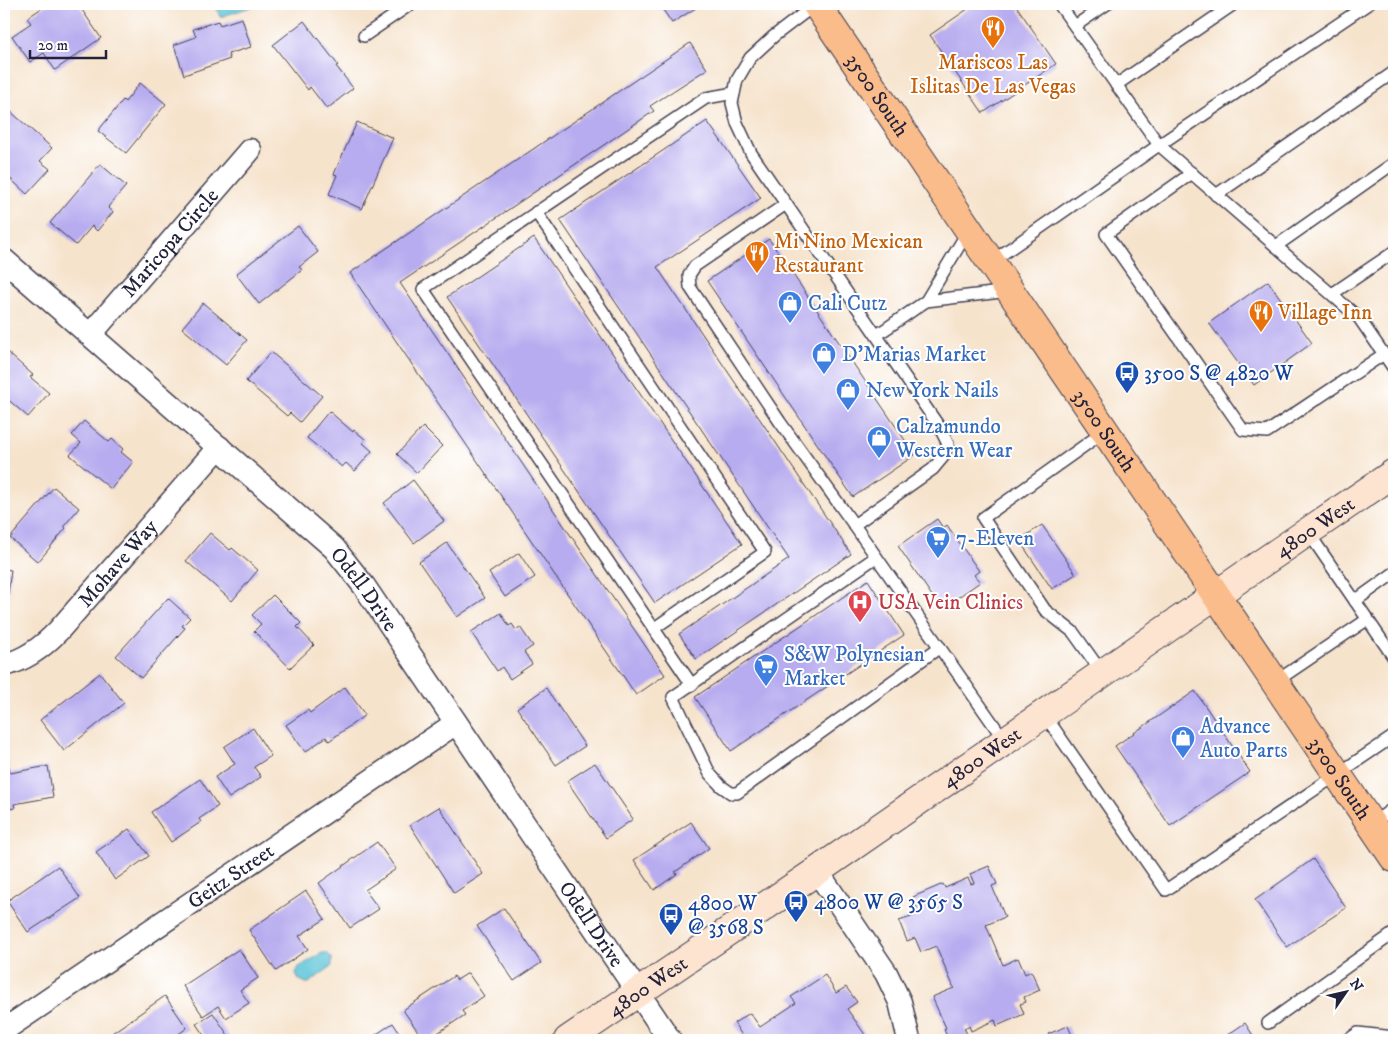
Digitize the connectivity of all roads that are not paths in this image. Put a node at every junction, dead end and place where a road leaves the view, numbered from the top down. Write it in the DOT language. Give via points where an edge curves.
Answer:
graph roads {
  1 [pos="411,4"];
  2 [pos="817,4"];
  3 [pos="1059,4"];
  4 [pos="1107,4"];
  5 [pos="1234,4"];
  6 [pos="1368,4"];
  7 [pos="1075,26"];
  8 [pos="364,36"];
  9 [pos="1394,72"];
  10 [pos="1116,85"];
  11 [pos="734,93"];
  12 [pos="1159,145"];
  13 [pos="250,150"];
  14 [pos="1394,163"];
  15 [pos="1192,173"];
  16 [pos="1216,195"];
  17 [pos="786,204"];
  18 [pos="536,212"];
  19 [pos="969,229"];
  20 [pos="1276,246"];
  21 [pos="1394,252"];
  22 [pos="4,260"];
  23 [pos="991,262"];
  24 [pos="1010,291"];
  25 [pos="1332,294"];
  26 [pos="926,301"];
  27 [pos="90,335"];
  28 [pos="877,335"];
  29 [pos="1384,354"];
  30 [pos="1394,369"];
  31 [pos="1105,431"];
  32 [pos="219,447"];
  33 [pos="1394,473"];
  34 [pos="854,525"];
  35 [pos="1308,532"];
  36 [pos="876,557"];
  37 [pos="1394,573"];
  38 [pos="1216,595"];
  39 [pos="1355,601"];
  40 [pos="1368,619"];
  41 [pos="653,628"];
  42 [pos="940,647"];
  43 [pos="1394,658"];
  44 [pos="4,665"];
  45 [pos="1103,674"];
  46 [pos="1275,682"];
  47 [pos="692,685"];
  48 [pos="1044,714"];
  49 [pos="456,723"];
  50 [pos="1394,736"];
  51 [pos="1005,741"];
  52 [pos="1338,774"];
  53 [pos="1394,808"];
  54 [pos="1371,824"];
  55 [pos="1394,858"];
  56 [pos="817,871"];
  57 [pos="1394,933"];
  58 [pos="638,993"];
  59 [pos="1268,1024"];
  60 [pos="4,1030"];
  61 [pos="1394,1037"];
  62 [pos="568,1040"];
  63 [pos="670,1040"];
  64 [pos="909,1040"];
  65 [pos="1348,1040"];
  1 -- 8 [label="lane"];
  2 -- 11 [label="lane" via="750,58 737,80"];
  2 -- 19 [label="main road, 3500 South"];
  3 -- 7 [label="lane"];
  4 -- 7 [label="lane"];
  5 -- 10 [label="lane"];
  6 -- 12 [label="lane"];
  7 -- 10 [label="lane"];
  9 -- 16 [label="lane"];
  10 -- 12 [label="lane"];
  11 -- 17 [label="lane" via="732,103 737,123 751,153"];
  11 -- 18 [label="lane" via="706,98"];
  12 -- 15 [label="lane"];
  12 -- 23 [label="lane"];
  13 -- 27 [label="street, Maricopa Circle"];
  14 -- 20 [label="lane"];
  15 -- 16 [label="lane"];
  15 -- 29 [label="lane" via="1106,234 1243,430 1267,432"];
  16 -- 20 [label="lane"];
  17 -- 28 [label="lane"];
  17 -- 34 [label="lane" via="695,266 689,275 690,287"];
  18 -- 41 [label="lane" via="424,289"];
  18 -- 41 [label="lane" via="766,552"];
  19 -- 23 [label="main road, 3500 South"];
  19 -- 26 [label="lane"];
  20 -- 25 [label="lane"];
  21 -- 25 [label="lane"];
  22 -- 27 [label="street, Odell Drive"];
  23 -- 24 [label="main road, 3500 South"];
  24 -- 26 [label="lane"];
  24 -- 31 [label="main road, 3500 South"];
  25 -- 29 [label="lane" via="1359,318"];
  26 -- 28 [label="lane"];
  27 -- 32 [label="street, Odell Drive"];
  28 -- 34 [label="lane" via="948,444 933,469"];
  29 -- 30 [label="lane"];
  31 -- 38 [label="main road, 3500 South"];
  31 -- 45 [label="lane" via="983,518 1045,610 1074,632"];
  32 -- 44 [label="street, Mohave Way" via="59,630 36,650"];
  32 -- 49 [label="street, Odell Drive" via="334,548 364,586"];
  33 -- 35 [label="main road, 4800 West"];
  34 -- 36 [label="lane"];
  35 -- 38 [label="main road, 4800 West"];
  35 -- 39 [label="lane"];
  36 -- 42 [label="lane"];
  36 -- 47 [label="lane"];
  37 -- 39 [label="lane"];
  38 -- 45 [label="main road, 4800 West"];
  38 -- 46 [label="main road, 3500 South"];
  39 -- 40 [label="lane"];
  40 -- 43 [label="lane"];
  40 -- 46 [label="lane"];
  41 -- 47 [label="lane"];
  42 -- 47 [label="lane" via="737,793 721,786 710,774 673,698"];
  42 -- 51 [label="lane"];
  45 -- 48 [label="main road, 4800 West"];
  46 -- 52 [label="main road, 3500 South"];
  48 -- 51 [label="main road, 4800 West"];
  48 -- 52 [label="lane" via="1166,890"];
  49 -- 58 [label="street, Odell Drive"];
  49 -- 60 [label="street, Geitz Street"];
  50 -- 52 [label="lane"];
  51 -- 56 [label="main road, 4800 West"];
  52 -- 54 [label="main road, 3500 South"];
  53 -- 54 [label="lane"];
  54 -- 55 [label="main road, 3500 South"];
  56 -- 58 [label="main road, 4800 West"];
  56 -- 64 [label="street" via="886,973 900,1002"];
  57 -- 59 [label="lane"];
  58 -- 62 [label="main road, 4800 West"];
  58 -- 63 [label="street, Odell Drive"];
  61 -- 65 [label="lane" via="1358,1033"];
}
